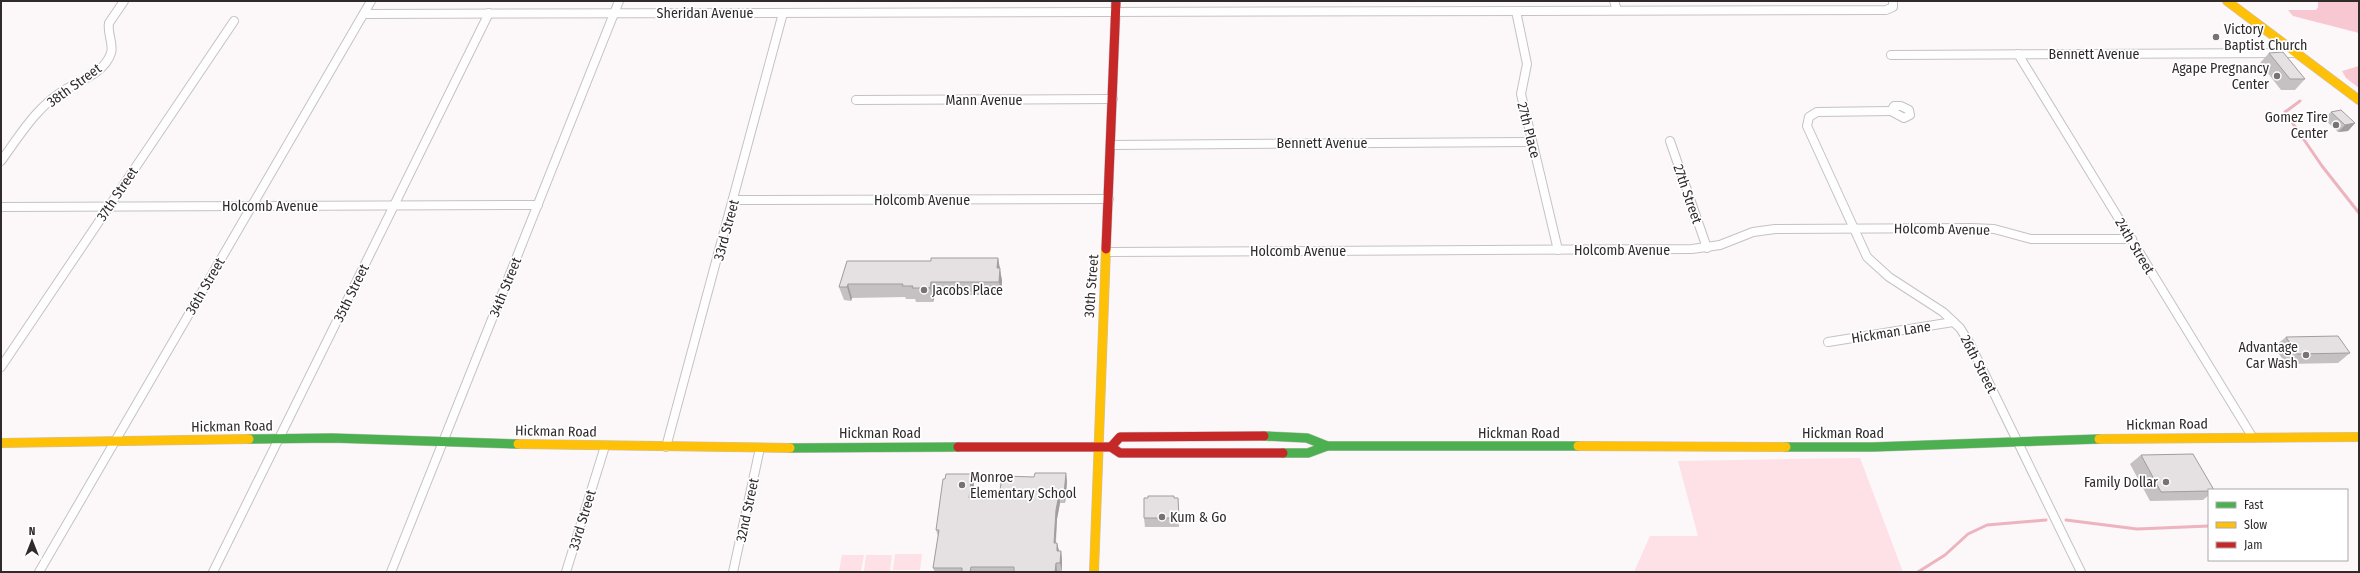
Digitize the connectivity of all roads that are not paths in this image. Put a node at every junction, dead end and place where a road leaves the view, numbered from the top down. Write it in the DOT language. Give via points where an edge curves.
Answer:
graph roads {
  1 [pos="124,1"];
  2 [pos="372,1"];
  3 [pos="619,1"];
  4 [pos="1116,1"];
  5 [pos="1614,1"];
  6 [pos="1894,1"];
  7 [pos="2227,1"];
  8 [pos="1617,10"];
  9 [pos="1516,11"];
  10 [pos="1116,12"];
  11 [pos="614,13"];
  12 [pos="783,13"];
  13 [pos="364,14"];
  14 [pos="488,14"];
  15 [pos="234,21"];
  16 [pos="2296,53"];
  17 [pos="2018,54"];
  18 [pos="1892,55"];
  19 [pos="1113,99"];
  20 [pos="856,100"];
  21 [pos="2359,100"];
  22 [pos="1891,111"];
  23 [pos="1670,141"];
  24 [pos="1532,142"];
  25 [pos="1112,144"];
  26 [pos="1,161"];
  27 [pos="1110,199"];
  28 [pos="734,200"];
  29 [pos="538,205"];
  30 [pos="252,206"];
  31 [pos="394,206"];
  32 [pos="1,207"];
  33 [pos="108,207"];
  34 [pos="1852,228"];
  35 [pos="2132,239"];
  36 [pos="1707,248"];
  37 [pos="1558,250"];
  38 [pos="1108,252"];
  39 [pos="1953,322"];
  40 [pos="1828,342"];
  41 [pos="1,366"];
  42 [pos="2359,437"];
  43 [pos="2252,438"];
  44 [pos="278,439"];
  45 [pos="115,441"];
  46 [pos="442,442"];
  47 [pos="2018,442"];
  48 [pos="1,443"];
  49 [pos="605,446"];
  50 [pos="1327,446"];
  51 [pos="666,447"];
  52 [pos="1099,447"];
  53 [pos="1111,447"];
  54 [pos="760,448"];
  55 [pos="38,572"];
  56 [pos="212,572"];
  57 [pos="391,572"];
  58 [pos="566,572"];
  59 [pos="733,572"];
  60 [pos="1094,572"];
  61 [pos="2081,572"];
  1 -- 26 [label="street, 38th Street" via="110,19 108,27 112,49 104,64 42,108"];
  2 -- 13 [label="street, 36th Street"];
  3 -- 11 [label="street, 34th Street"];
  4 -- 10 [label="main road, 30th Street"];
  5 -- 8 [label="street"];
  6 -- 8 [label="street, Sheridan Avenue" via="1893,7 1886,10"];
  7 -- 16 [label="main road"];
  8 -- 9 [label="street, Sheridan Avenue"];
  9 -- 10 [label="street, Sheridan Avenue"];
  9 -- 24 [label="street, 27th Place" via="1527,64 1521,94"];
  10 -- 12 [label="street, Sheridan Avenue"];
  10 -- 19 [label="main road, 30th Street"];
  11 -- 12 [label="street, Sheridan Avenue"];
  11 -- 14 [label="street, Sheridan Avenue"];
  11 -- 29 [label="street, 34th Street"];
  12 -- 28 [label="street, 33rd Street"];
  13 -- 14 [label="street, Sheridan Avenue"];
  13 -- 30 [label="street, 36th Street"];
  14 -- 31 [label="street, 35th Street"];
  15 -- 33 [label="street, 37th Street"];
  16 -- 17 [label="street, Bennett Avenue"];
  16 -- 21 [label="main road"];
  17 -- 18 [label="street, Bennett Avenue"];
  17 -- 35 [label="street, 24th Street"];
  19 -- 20 [label="street, Mann Avenue"];
  19 -- 25 [label="main road, 30th Street"];
  22 -- 34 [label="street, 26th Street" via="1817,112 1810,115 1807,120 1807,126"];
  23 -- 36 [label="street, 27th Street"];
  24 -- 25 [label="street, Bennett Avenue"];
  24 -- 37 [label="street, 27th Place"];
  25 -- 27 [label="main road, 30th Street"];
  27 -- 28 [label="street, Holcomb Avenue"];
  27 -- 38 [label="main road, 30th Street"];
  28 -- 51 [label="street, 33rd Street"];
  29 -- 31 [label="street, Holcomb Avenue"];
  29 -- 46 [label="street, 34th Street"];
  30 -- 31 [label="street, Holcomb Avenue"];
  30 -- 33 [label="street, Holcomb Avenue"];
  30 -- 45 [label="street, 36th Street"];
  31 -- 44 [label="street, 35th Street"];
  32 -- 33 [label="street, Holcomb Avenue"];
  33 -- 41 [label="street, 37th Street"];
  34 -- 35 [label="street, Holcomb Avenue" via="1971,228 1994,229 2031,239"];
  34 -- 36 [label="street, Holcomb Avenue" via="1775,229 1753,232"];
  34 -- 39 [label="street, 26th Street" via="1867,257 1878,268 1943,312"];
  35 -- 43 [label="street, 24th Street"];
  36 -- 37 [label="street, Holcomb Avenue"];
  37 -- 38 [label="street, Holcomb Avenue"];
  38 -- 52 [label="main road, 30th Street"];
  39 -- 40 [label="street, Hickman Lane"];
  39 -- 47 [label="street, 26th Street" via="1970,344"];
  42 -- 43 [label="main road, Hickman Road"];
  43 -- 47 [label="main road, Hickman Road"];
  44 -- 45 [label="main road, Hickman Road"];
  44 -- 46 [label="main road, Hickman Road"];
  44 -- 56 [label="street, 35th Street"];
  45 -- 48 [label="main road, Hickman Road"];
  45 -- 55 [label="street, 36th Street"];
  46 -- 49 [label="main road, Hickman Road"];
  46 -- 57 [label="street, 34th Street"];
  47 -- 50 [label="main road, Hickman Road" via="1873,447"];
  47 -- 61 [label="street, 26th Street"];
  49 -- 51 [label="main road, Hickman Road"];
  49 -- 58 [label="street, 33rd Street"];
  50 -- 53 [label="main road, Hickman Road" via="1308,453 1120,453"];
  50 -- 53 [label="main road, Hickman Road" via="1307,438 1219,435 1120,437"];
  51 -- 54 [label="main road, Hickman Road"];
  52 -- 53 [label="main road, Hickman Road"];
  52 -- 54 [label="main road, Hickman Road"];
  52 -- 60 [label="main road, 30th Street"];
  54 -- 59 [label="street, 32nd Street"];
}
